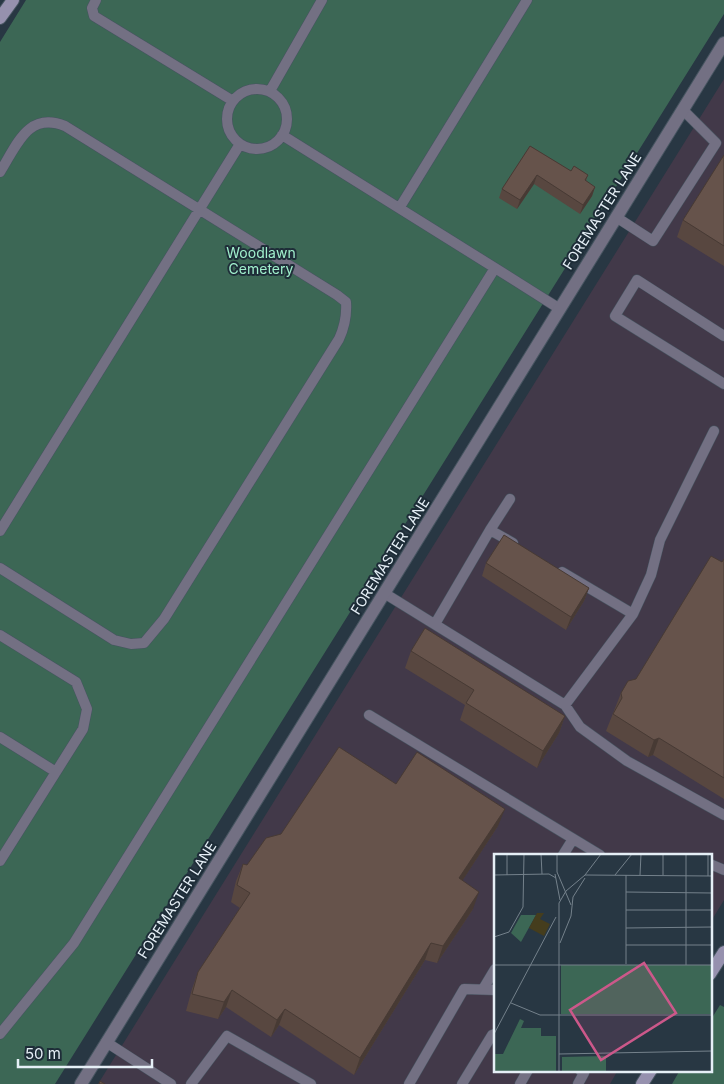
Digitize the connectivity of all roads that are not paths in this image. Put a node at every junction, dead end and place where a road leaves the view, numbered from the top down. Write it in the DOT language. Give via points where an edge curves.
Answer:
graph roads {
  1 [pos="13,0"];
  2 [pos="96,0"];
  3 [pos="322,0"];
  4 [pos="526,0"];
  5 [pos="0,18"];
  6 [pos="724,43"];
  7 [pos="270,91"];
  8 [pos="232,101"];
  9 [pos="683,110"];
  10 [pos="282,135"];
  11 [pos="240,144"];
  12 [pos="0,172"];
  13 [pos="400,207"];
  14 [pos="199,210"];
  15 [pos="616,218"];
  16 [pos="495,268"];
  17 [pos="560,309"];
  18 [pos="724,336"];
  19 [pos="724,384"];
  20 [pos="714,431"];
  21 [pos="510,499"];
  22 [pos="490,530"];
  23 [pos="0,531"];
  24 [pos="524,549"];
  25 [pos="549,564"];
  26 [pos="0,568"];
  27 [pos="384,593"];
  28 [pos="633,614"];
  29 [pos="435,624"];
  30 [pos="0,635"];
  31 [pos="565,705"];
  32 [pos="369,715"];
  33 [pos="0,736"];
  34 [pos="56,772"];
  35 [pos="724,815"];
  36 [pos="573,838"];
  37 [pos="564,854"];
  38 [pos="598,854"];
  39 [pos="0,861"];
  40 [pos="712,865"];
  41 [pos="724,870"];
  42 [pos="724,952"];
  43 [pos="494,971"];
  44 [pos="712,971"];
  45 [pos="483,989"];
  46 [pos="494,990"];
  47 [pos="0,1034"];
  48 [pos="494,1034"];
  49 [pos="106,1042"];
  50 [pos="527,1072"];
  51 [pos="583,1072"];
  52 [pos="650,1072"];
  53 [pos="157,1080"];
  54 [pos="80,1084"];
  55 [pos="171,1084"];
  56 [pos="191,1084"];
  57 [pos="311,1084"];
  58 [pos="408,1084"];
  59 [pos="462,1084"];
  60 [pos="520,1084"];
  61 [pos="578,1084"];
  62 [pos="642,1084"];
  1 -- 5 [label="street"];
  2 -- 8 [label="lane" via="92,8 94,16"];
  3 -- 7 [label="lane"];
  4 -- 13 [label="lane"];
  6 -- 9 [label="street, FOREMASTER LANE"];
  7 -- 8 [label="lane" via="249,89"];
  7 -- 10 [label="lane" via="284,105 286,125"];
  8 -- 11 [label="lane" via="227,119 233,137"];
  9 -- 15 [label="street, FOREMASTER LANE"];
  9 -- 15 [label="lane" via="716,143 653,241"];
  10 -- 11 [label="lane" via="276,142 258,149"];
  10 -- 13 [label="lane"];
  11 -- 14 [label="lane"];
  12 -- 14 [label="lane" via="25,132 40,122 53,121"];
  13 -- 16 [label="lane"];
  14 -- 23 [label="lane"];
  14 -- 26 [label="lane" via="346,302 346,324 340,339 164,619 144,643 114,640"];
  15 -- 17 [label="street, FOREMASTER LANE"];
  16 -- 17 [label="lane"];
  16 -- 47 [label="lane" via="74,943"];
  17 -- 27 [label="street, FOREMASTER LANE"];
  18 -- 19 [label="lane" via="637,280 615,316"];
  20 -- 28 [label="lane" via="660,540 651,575"];
  21 -- 22 [label="lane"];
  22 -- 24 [label="lane"];
  22 -- 29 [label="lane"];
  25 -- 28 [label="lane"];
  27 -- 29 [label="lane"];
  27 -- 49 [label="street, FOREMASTER LANE"];
  28 -- 31 [label="lane"];
  29 -- 31 [label="lane"];
  30 -- 34 [label="lane" via="76,682 83,695 87,709 83,729"];
  31 -- 35 [label="lane" via="580,727 627,761"];
  32 -- 36 [label="lane"];
  33 -- 34 [label="lane"];
  34 -- 39 [label="lane"];
  36 -- 37 [label="lane"];
  36 -- 38 [label="lane"];
  40 -- 41 [label="lane"];
  42 -- 44 [label="street"];
  43 -- 45 [label="lane"];
  45 -- 46 [label="lane"];
  45 -- 58 [label="lane" via="464,990"];
  48 -- 59 [label="lane"];
  49 -- 53 [label="lane"];
  49 -- 54 [label="street, FOREMASTER LANE"];
  50 -- 60 [label="lane"];
  51 -- 61 [label="lane"];
  52 -- 62 [label="street"];
  53 -- 55 [label="lane"];
  56 -- 57 [label="lane" via="227,1036"];
}
